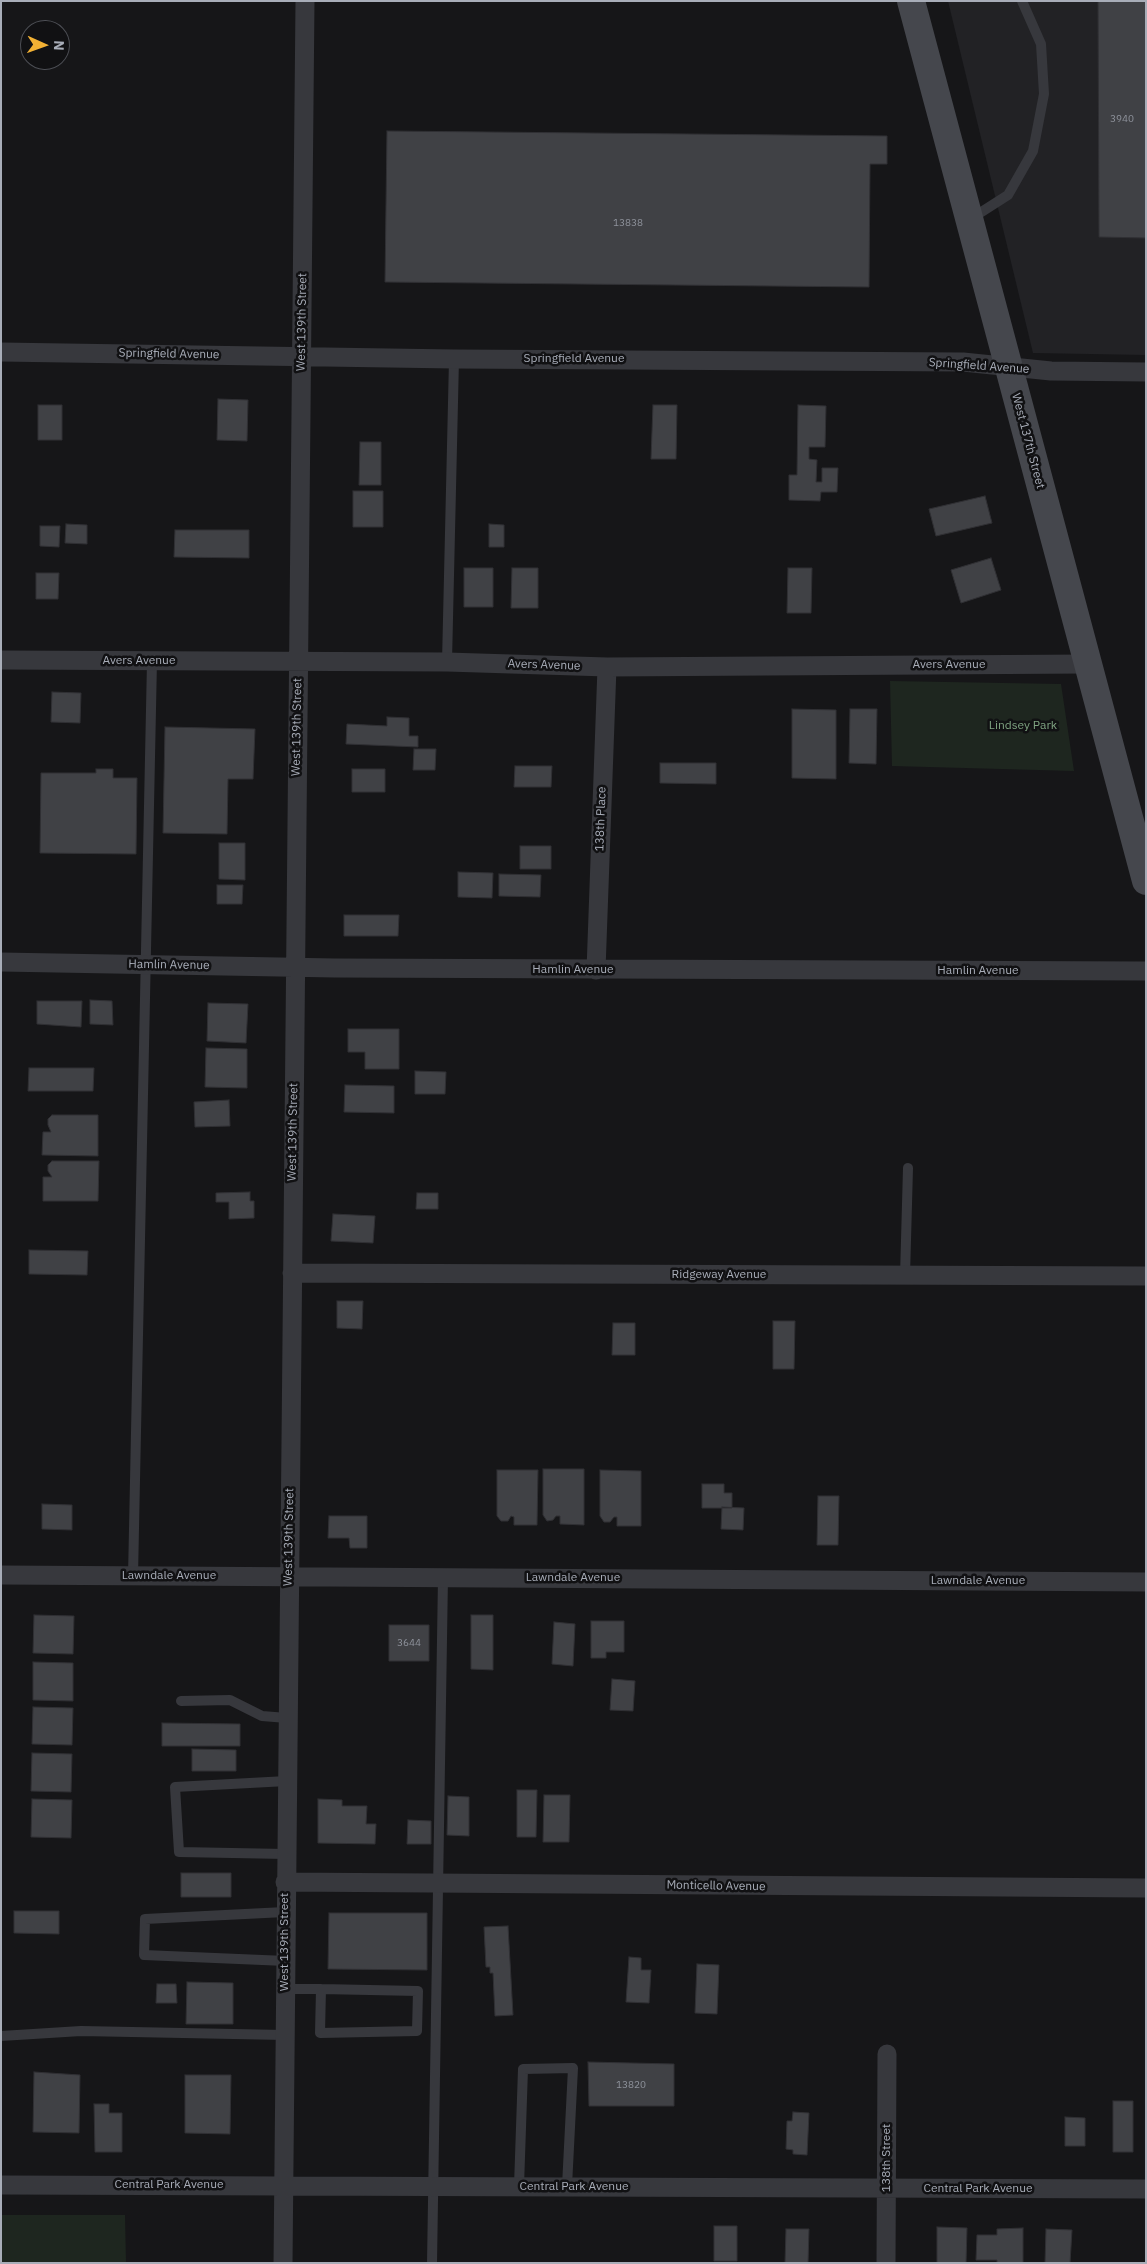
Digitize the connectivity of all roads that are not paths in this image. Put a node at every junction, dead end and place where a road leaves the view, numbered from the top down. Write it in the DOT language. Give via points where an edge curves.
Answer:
graph roads {
  1 [pos="305,1"];
  2 [pos="911,1"];
  3 [pos="1022,1"];
  4 [pos="969,220"];
  5 [pos="1,352"];
  6 [pos="301,356"];
  7 [pos="454,358"];
  8 [pos="1008,367"];
  9 [pos="1146,372"];
  10 [pos="1,660"];
  11 [pos="152,661"];
  12 [pos="298,661"];
  13 [pos="447,662"];
  14 [pos="1087,664"];
  15 [pos="607,667"];
  16 [pos="1146,881"];
  17 [pos="1,962"];
  18 [pos="146,965"];
  19 [pos="295,968"];
  20 [pos="596,970"];
  21 [pos="1146,971"];
  22 [pos="908,1168"];
  23 [pos="292,1273"];
  24 [pos="905,1276"];
  25 [pos="1146,1276"];
  26 [pos="1,1575"];
  27 [pos="133,1576"];
  28 [pos="289,1577"];
  29 [pos="443,1578"];
  30 [pos="1146,1582"];
  31 [pos="181,1701"];
  32 [pos="287,1718"];
  33 [pos="286,1781"];
  34 [pos="286,1854"];
  35 [pos="285,1882"];
  36 [pos="438,1882"];
  37 [pos="1146,1888"];
  38 [pos="285,1912"];
  39 [pos="286,1961"];
  40 [pos="285,1989"];
  41 [pos="321,1989"];
  42 [pos="285,2035"];
  43 [pos="1,2036"];
  44 [pos="888,2054"];
  45 [pos="1,2185"];
  46 [pos="283,2185"];
  47 [pos="433,2186"];
  48 [pos="519,2186"];
  49 [pos="567,2186"];
  50 [pos="886,2188"];
  51 [pos="1146,2189"];
  52 [pos="283,2263"];
  53 [pos="432,2263"];
  54 [pos="886,2263"];
  1 -- 6 [label="street, West 139th Street"];
  2 -- 4 [label="main road, West 137th Street"];
  3 -- 4 [label="lane" via="1041,44 1044,94 1033,151 1008,195"];
  4 -- 8 [label="main road, West 137th Street"];
  5 -- 6 [label="street, Springfield Avenue"];
  6 -- 7 [label="street, Springfield Avenue"];
  6 -- 12 [label="street, West 139th Street"];
  7 -- 8 [label="street, Springfield Avenue" via="963,362"];
  7 -- 13 [label="lane"];
  8 -- 9 [label="street, Springfield Avenue"];
  8 -- 14 [label="main road, West 137th Street"];
  10 -- 11 [label="street, Avers Avenue"];
  11 -- 12 [label="street, Avers Avenue"];
  11 -- 18 [label="lane"];
  12 -- 13 [label="street, Avers Avenue"];
  12 -- 19 [label="street, West 139th Street"];
  13 -- 15 [label="street, Avers Avenue"];
  14 -- 15 [label="street, Avers Avenue"];
  14 -- 16 [label="main road, West 137th Street"];
  15 -- 20 [label="street, 138th Place"];
  17 -- 18 [label="street, Hamlin Avenue"];
  18 -- 19 [label="street, Hamlin Avenue"];
  18 -- 27 [label="lane"];
  19 -- 20 [label="street, Hamlin Avenue"];
  19 -- 23 [label="street, West 139th Street"];
  20 -- 21 [label="street, Hamlin Avenue"];
  22 -- 24 [label="lane"];
  23 -- 24 [label="street, Ridgeway Avenue"];
  23 -- 28 [label="street, West 139th Street"];
  24 -- 25 [label="street, Ridgeway Avenue"];
  26 -- 27 [label="street, Lawndale Avenue"];
  27 -- 28 [label="street, Lawndale Avenue"];
  28 -- 29 [label="street, Lawndale Avenue"];
  28 -- 32 [label="street, West 139th Street"];
  29 -- 30 [label="street, Lawndale Avenue"];
  29 -- 36 [label="lane"];
  31 -- 32 [label="lane" via="230,1700 262,1716"];
  32 -- 33 [label="street, West 139th Street"];
  33 -- 34 [label="street, West 139th Street"];
  33 -- 34 [label="lane" via="175,1787 179,1852"];
  34 -- 35 [label="street, West 139th Street"];
  35 -- 36 [label="street, Monticello Avenue"];
  35 -- 38 [label="street, West 139th Street"];
  36 -- 37 [label="street, Monticello Avenue"];
  36 -- 47 [label="lane"];
  38 -- 39 [label="street, West 139th Street"];
  38 -- 39 [label="lane" via="145,1919 144,1955"];
  39 -- 40 [label="street, West 139th Street"];
  40 -- 41 [label="lane"];
  40 -- 42 [label="street, West 139th Street"];
  41 -- 41 [label="lane" via="418,1991 417,2031 320,2033"];
  42 -- 43 [label="lane" via="80,2030"];
  42 -- 46 [label="street, West 139th Street"];
  44 -- 50 [label="street, 138th Street"];
  45 -- 46 [label="street, Central Park Avenue"];
  46 -- 47 [label="street, Central Park Avenue"];
  46 -- 52 [label="street, West 139th Street"];
  47 -- 48 [label="street, Central Park Avenue"];
  47 -- 53 [label="lane"];
  48 -- 49 [label="street, Central Park Avenue"];
  48 -- 49 [label="lane" via="523,2069 573,2068"];
  49 -- 50 [label="street, Central Park Avenue"];
  50 -- 51 [label="street, Central Park Avenue"];
  50 -- 54 [label="street, 138th Street"];
}
